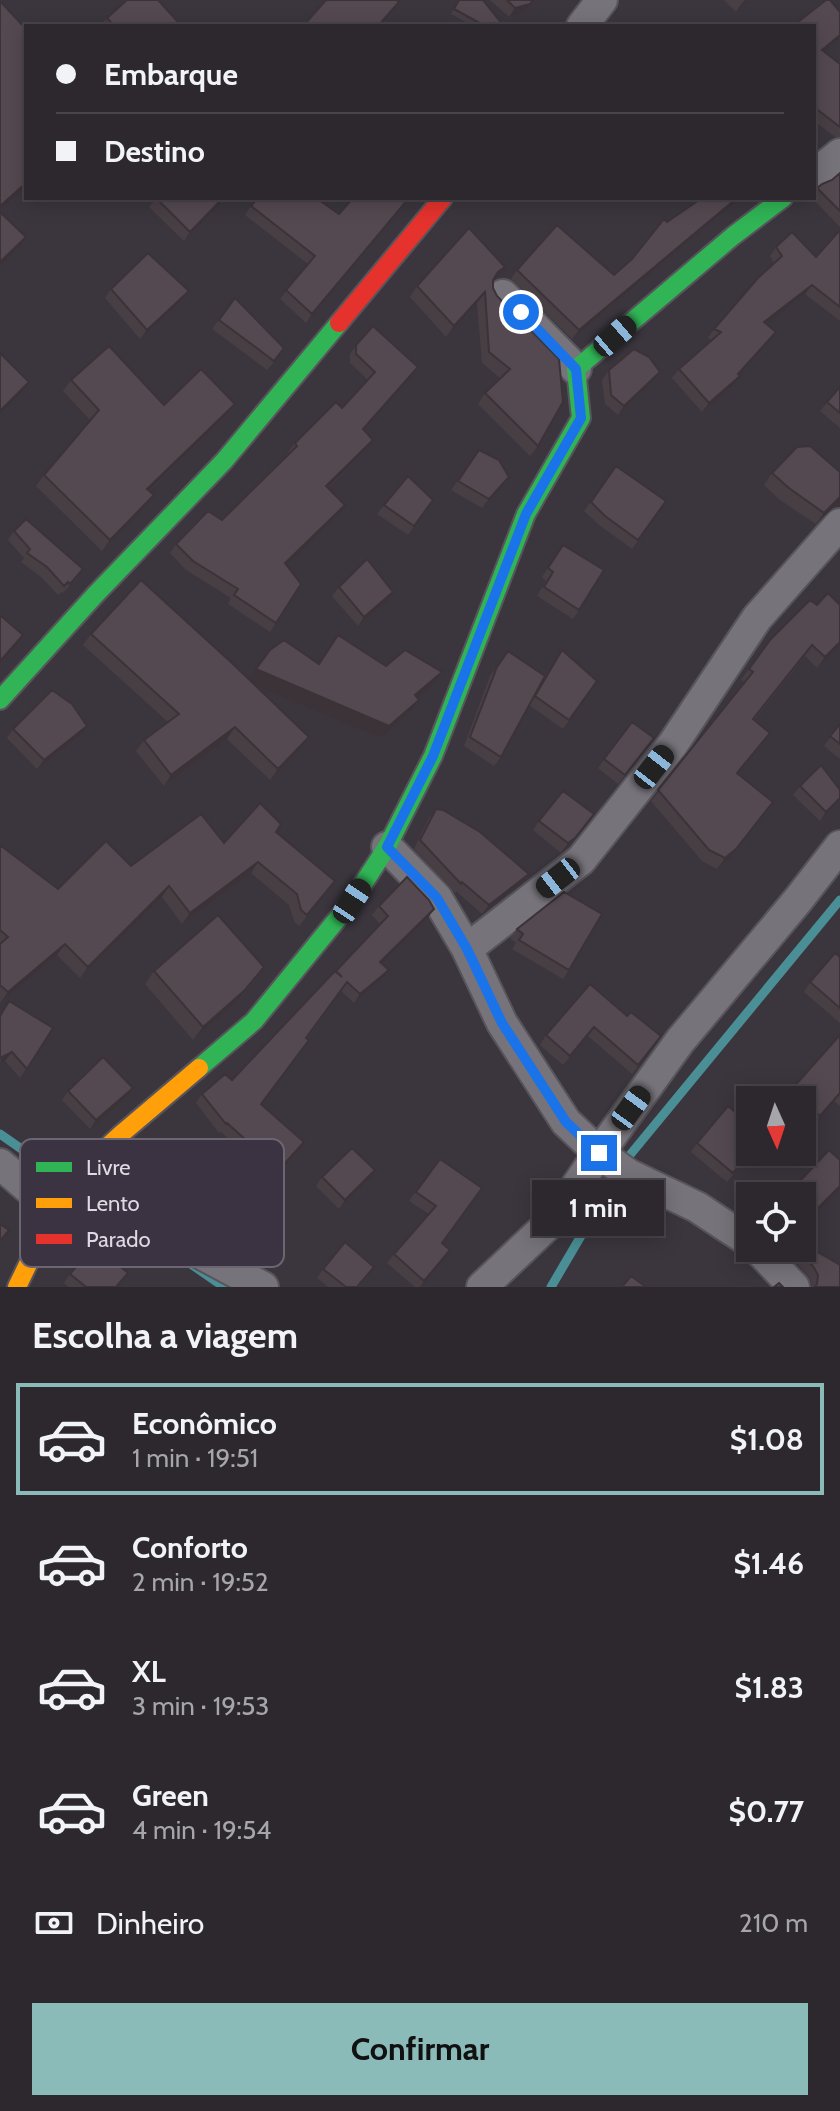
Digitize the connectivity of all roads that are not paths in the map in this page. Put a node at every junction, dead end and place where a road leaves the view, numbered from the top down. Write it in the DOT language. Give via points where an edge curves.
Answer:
graph roads {
  1 [pos="602,0"];
  2 [pos="584,24"];
  3 [pos="840,154"];
  4 [pos="816,173"];
  5 [pos="441,200"];
  6 [pos="780,200"];
  7 [pos="503,295"];
  8 [pos="576,369"];
  9 [pos="840,524"];
  10 [pos="0,700"];
  11 [pos="840,846"];
  12 [pos="387,847"];
  13 [pos="467,949"];
  14 [pos="116,1139"];
  15 [pos="613,1163"];
  16 [pos="0,1164"];
  17 [pos="20,1177"];
  18 [pos="736,1233"];
  19 [pos="770,1262"];
  20 [pos="27,1267"];
  21 [pos="226,1267"];
  22 [pos="17,1287"];
  23 [pos="263,1287"];
  24 [pos="482,1287"];
  25 [pos="794,1287"];
  1 -- 2 [label="street"];
  3 -- 4 [label="street"];
  5 -- 10 [label="street" via="224,461"];
  6 -- 8 [label="street"];
  7 -- 8 [label="street"];
  8 -- 12 [label="street" via="581,418 526,514 433,756"];
  9 -- 13 [label="street" via="757,618 673,744 581,860"];
  11 -- 15 [label="street" via="680,1041"];
  12 -- 13 [label="street" via="437,898"];
  12 -- 14 [label="street" via="352,901 254,1021"];
  13 -- 15 [label="street" via="502,1023 566,1122"];
  15 -- 18 [label="street"];
  15 -- 24 [label="street"];
  16 -- 17 [label="street"];
  19 -- 25 [label="street"];
  20 -- 22 [label="street"];
  21 -- 23 [label="street"];
}
